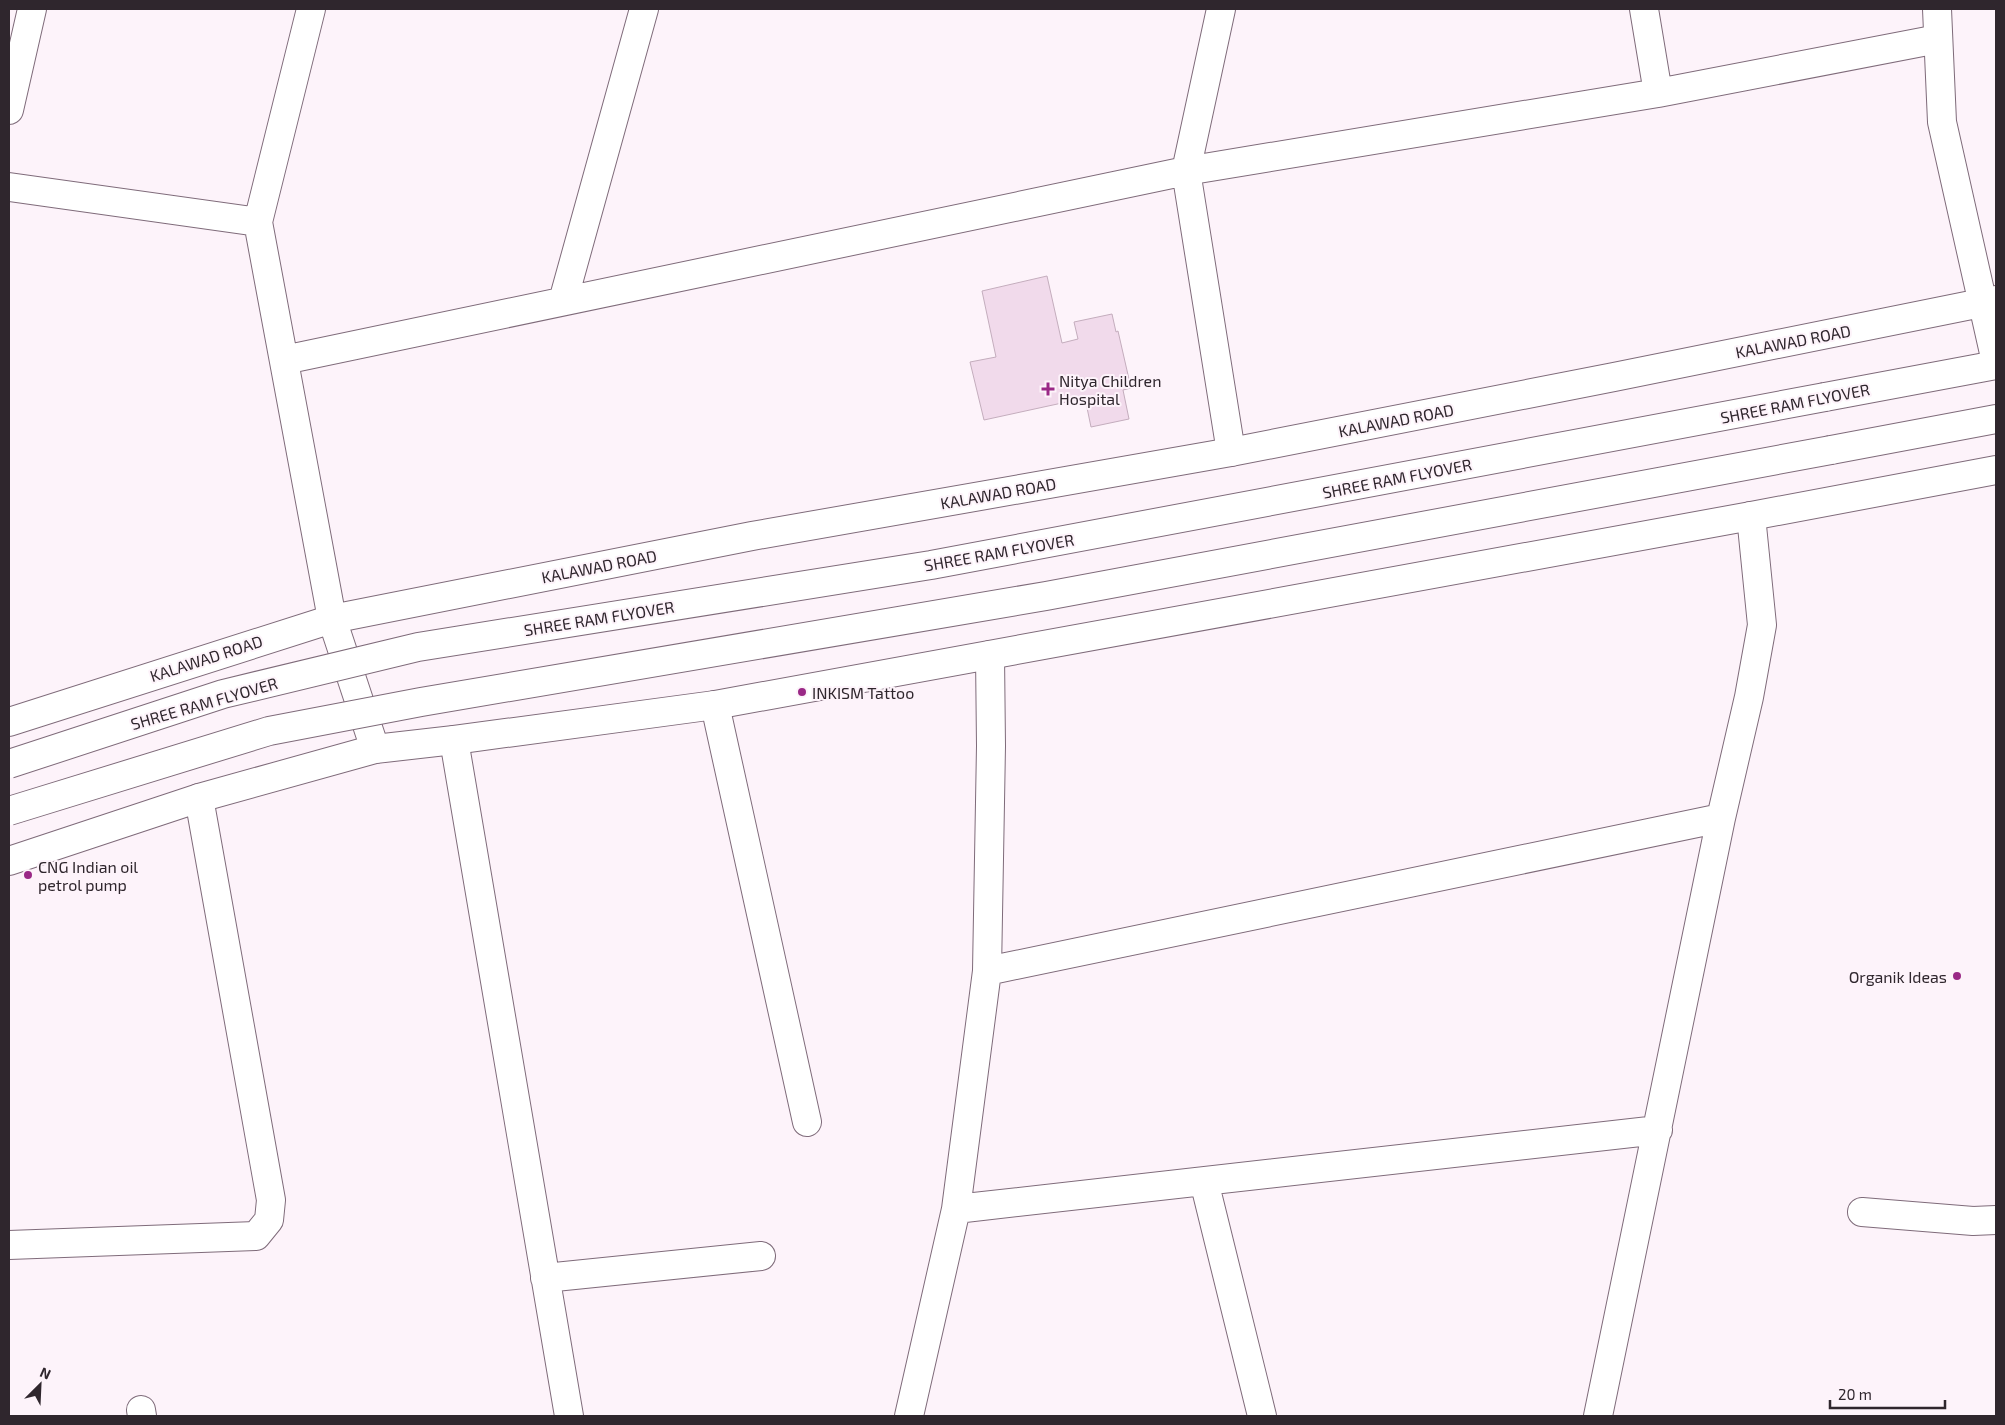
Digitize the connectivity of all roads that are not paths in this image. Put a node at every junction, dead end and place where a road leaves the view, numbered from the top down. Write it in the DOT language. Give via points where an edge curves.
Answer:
graph roads {
  1 [pos="32,9"];
  2 [pos="311,9"];
  3 [pos="644,9"];
  4 [pos="1221,9"];
  5 [pos="1644,9"];
  6 [pos="1937,9"];
  7 [pos="1938,39"];
  8 [pos="1658,93"];
  9 [pos="9,110"];
  10 [pos="1186,171"];
  11 [pos="9,187"];
  12 [pos="258,222"];
  13 [pos="563,301"];
  14 [pos="1989,301"];
  15 [pos="284,360"];
  16 [pos="1996,363"];
  17 [pos="1996,419"];
  18 [pos="1231,452"];
  19 [pos="1996,470"];
  20 [pos="1751,516"];
  21 [pos="332,619"];
  22 [pos="990,655"];
  23 [pos="715,705"];
  24 [pos="9,722"];
  25 [pos="454,740"];
  26 [pos="375,749"];
  27 [pos="9,764"];
  28 [pos="199,798"];
  29 [pos="9,811"];
  30 [pos="1721,818"];
  31 [pos="9,861"];
  32 [pos="987,971"];
  33 [pos="807,1122"];
  34 [pos="1658,1130"];
  35 [pos="1204,1181"];
  36 [pos="956,1209"];
  37 [pos="1862,1212"];
  38 [pos="1996,1220"];
  39 [pos="9,1245"];
  40 [pos="761,1256"];
  41 [pos="545,1278"];
  42 [pos="569,1416"];
  43 [pos="909,1416"];
  44 [pos="1262,1416"];
  45 [pos="1598,1416"];
  1 -- 9 [label="street"];
  2 -- 12 [label="street"];
  3 -- 13 [label="street"];
  4 -- 10 [label="street"];
  5 -- 8 [label="street"];
  6 -- 7 [label="street"];
  7 -- 8 [label="street"];
  7 -- 14 [label="street" via="1942,122"];
  8 -- 10 [label="street"];
  10 -- 13 [label="street"];
  10 -- 18 [label="street"];
  11 -- 12 [label="street"];
  12 -- 15 [label="street"];
  13 -- 15 [label="street"];
  14 -- 16 [label="street"];
  14 -- 18 [label="street, KALAWAD ROAD"];
  15 -- 21 [label="street"];
  16 -- 27 [label="street, SHREE RAM FLYOVER, bridge" via="931,565 418,647 223,694"];
  17 -- 29 [label="street, bridge" via="1046,596 421,702 269,731"];
  18 -- 21 [label="street, KALAWAD ROAD" via="752,536"];
  19 -- 20 [label="street"];
  20 -- 22 [label="street"];
  20 -- 30 [label="street" via="1762,626"];
  21 -- 24 [label="street, KALAWAD ROAD"];
  21 -- 26 [label="street"];
  22 -- 23 [label="street"];
  22 -- 32 [label="street"];
  23 -- 25 [label="street"];
  23 -- 33 [label="street"];
  25 -- 26 [label="street"];
  25 -- 41 [label="street"];
  26 -- 28 [label="street"];
  28 -- 31 [label="street"];
  28 -- 39 [label="street" via="271,1200 270,1220 256,1236"];
  30 -- 32 [label="street"];
  30 -- 34 [label="street"];
  32 -- 36 [label="street"];
  34 -- 35 [label="street"];
  34 -- 45 [label="street"];
  35 -- 36 [label="street"];
  35 -- 44 [label="street"];
  36 -- 43 [label="street"];
  37 -- 38 [label="street" via="1973,1222"];
  40 -- 41 [label="street"];
  41 -- 42 [label="street"];
}
